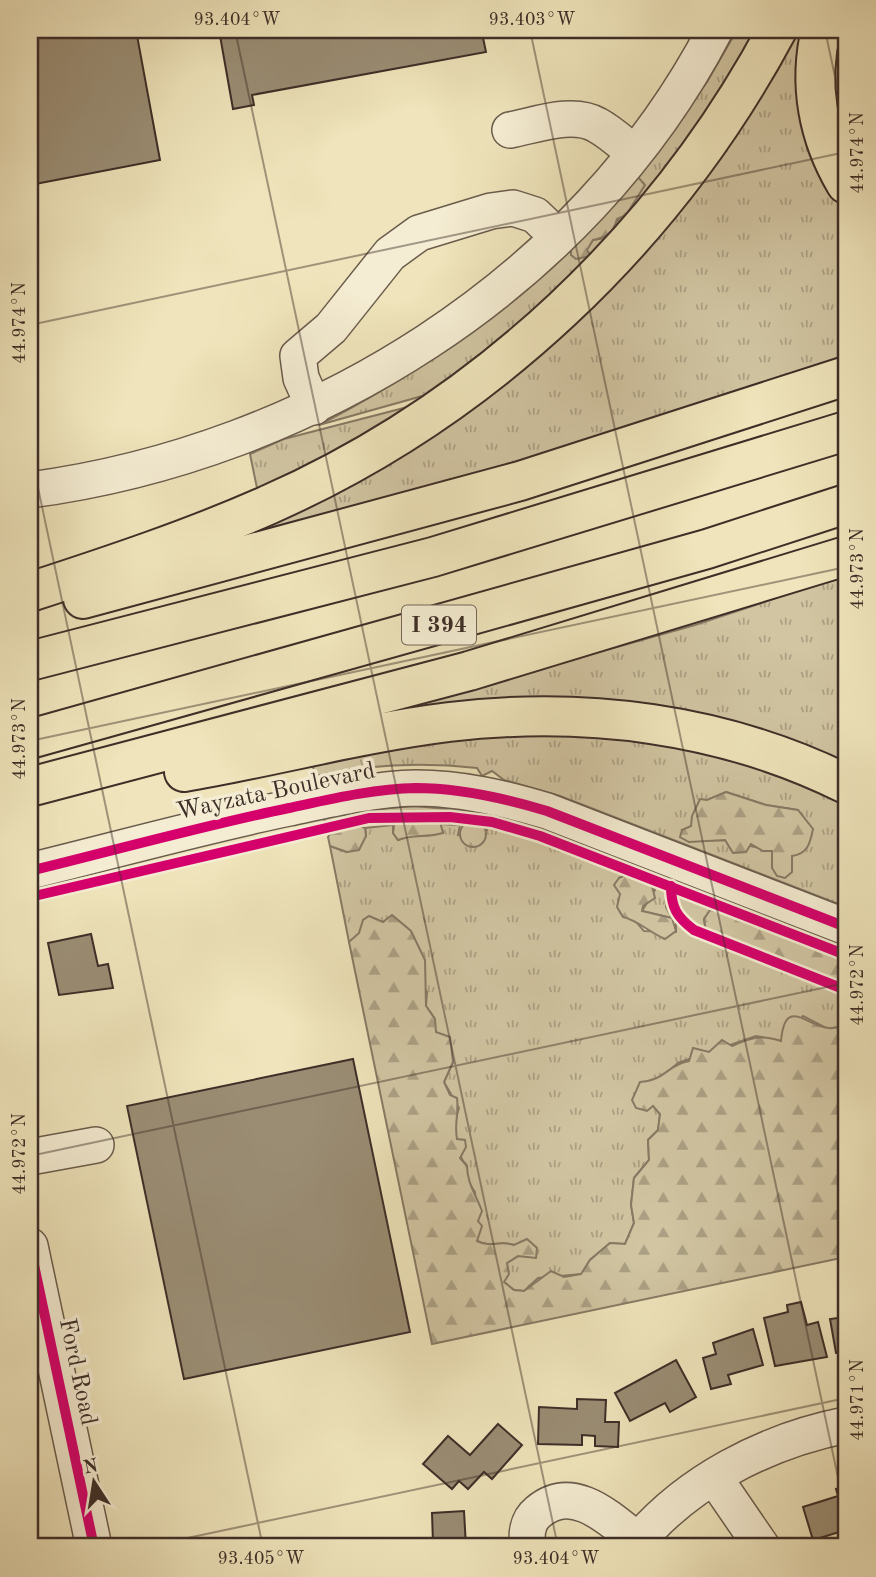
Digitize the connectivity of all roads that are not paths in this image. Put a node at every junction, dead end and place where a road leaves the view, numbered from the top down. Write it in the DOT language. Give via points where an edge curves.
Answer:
graph roads {
  1 [pos="777,30"];
  2 [pos="821,30"];
  3 [pos="710,39"];
  4 [pos="510,130"];
  5 [pos="633,152"];
  6 [pos="846,184"];
  7 [pos="557,236"];
  8 [pos="846,376"];
  9 [pos="314,407"];
  10 [pos="846,432"];
  11 [pos="30,490"];
  12 [pos="846,504"];
  13 [pos="846,556"];
  14 [pos="30,592"];
  15 [pos="30,612"];
  16 [pos="30,662"];
  17 [pos="30,739"];
  18 [pos="846,783"];
  19 [pos="30,787"];
  20 [pos="30,797"];
  21 [pos="30,871"];
  22 [pos="846,927"];
  23 [pos="96,1145"];
  24 [pos="30,1157"];
  25 [pos="30,1246"];
  26 [pos="846,1425"];
  27 [pos="715,1477"];
  28 [pos="636,1544"];
  29 [pos="94,1547"];
  30 [pos="528,1547"];
  31 [pos="762,1547"];
  1 -- 14 [label="highway" via="740,95 653,214 575,299 494,369 413,426 292,494 180,540"];
  2 -- 6 [label="highway" via="814,67 817,110"];
  3 -- 5 [label="street"];
  4 -- 5 [label="street" via="586,120"];
  5 -- 7 [label="street"];
  7 -- 9 [label="street" via="444,331"];
  7 -- 9 [label="street" via="535,215 513,208 419,233 402,244 331,328 298,356 301,379"];
  8 -- 15 [label="highway" via="520,481"];
  9 -- 11 [label="street" via="167,462"];
  10 -- 16 [label="highway" via="433,557"];
  12 -- 17 [label="highway, I 394" via="707,549"];
  13 -- 19 [label="highway" via="469,671"];
  18 -- 20 [label="highway" via="769,751 692,731 618,719 560,716 447,723"];
  21 -- 22 [label="street, Wayzata Boulevard" via="355,794 454,790 547,811"];
  23 -- 24 [label="street"];
  25 -- 29 [label="street, Ford Road"];
  26 -- 27 [label="street" via="770,1447"];
  27 -- 28 [label="street" via="663,1515"];
  27 -- 31 [label="street"];
  28 -- 30 [label="street" via="598,1510 559,1500 534,1515 527,1529"];
}
